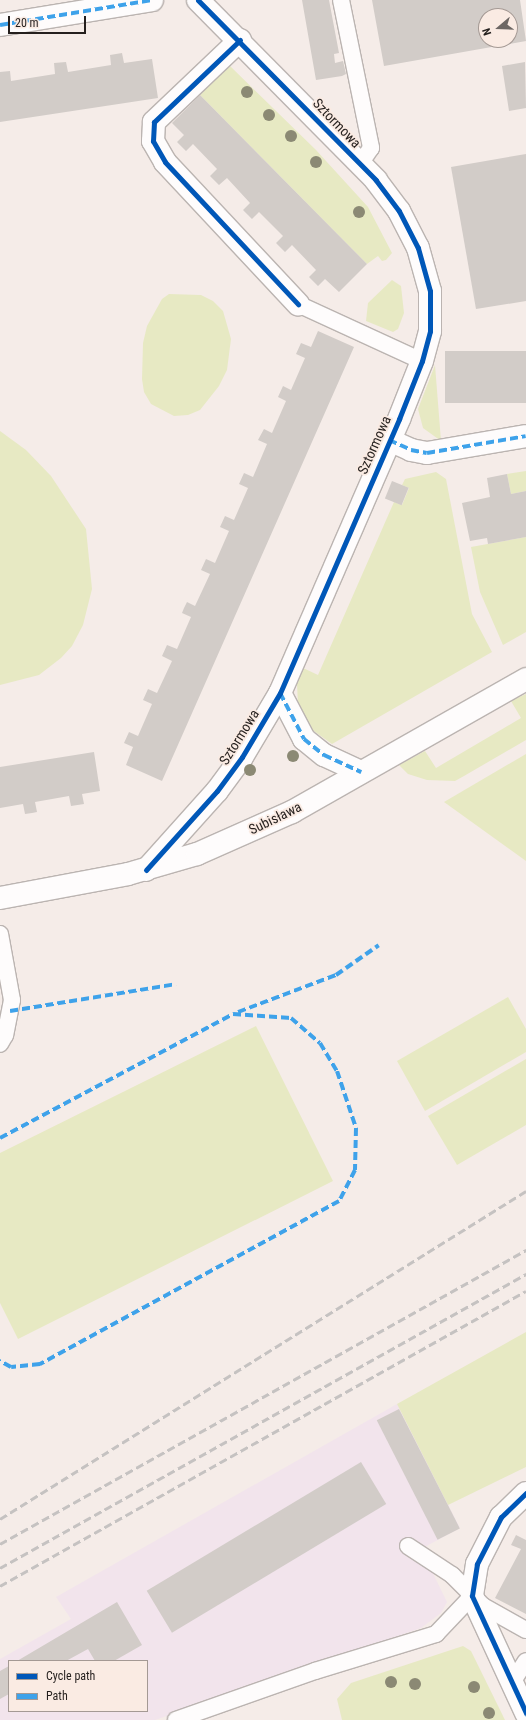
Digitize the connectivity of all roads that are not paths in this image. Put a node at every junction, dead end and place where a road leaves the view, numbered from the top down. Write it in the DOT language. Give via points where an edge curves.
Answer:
graph roads {
  1 [pos="152,0"];
  2 [pos="198,0"];
  3 [pos="342,0"];
  4 [pos="0,25"];
  5 [pos="240,40"];
  6 [pos="360,164"];
  7 [pos="298,304"];
  8 [pos="422,361"];
  9 [pos="526,436"];
  10 [pos="389,440"];
  11 [pos="526,679"];
  12 [pos="280,693"];
  13 [pos="361,772"];
  14 [pos="146,870"];
  15 [pos="0,898"];
  16 [pos="0,934"];
  17 [pos="0,1044"];
  18 [pos="526,1493"];
  19 [pos="408,1546"];
  20 [pos="472,1596"];
  21 [pos="526,1630"];
  22 [pos="526,1661"];
  23 [pos="512,1684"];
  24 [pos="526,1713"];
  25 [pos="176,1720"];
  1 -- 4 [label="street"];
  2 -- 5 [label="street, Sztormowa"];
  3 -- 6 [label="lane" via="371,148"];
  5 -- 6 [label="street, Sztormowa"];
  5 -- 7 [label="street" via="154,122 153,142 165,162"];
  6 -- 8 [label="street, Sztormowa" via="399,211 418,248 430,291 430,331"];
  7 -- 8 [label="lane"];
  8 -- 10 [label="street, Sztormowa"];
  9 -- 10 [label="street, Sztormowa" via="427,453 411,450"];
  10 -- 12 [label="street, Sztormowa"];
  11 -- 13 [label="street, Subisława"];
  12 -- 13 [label="street" via="304,739 324,755"];
  12 -- 14 [label="street, Sztormowa" via="242,757 217,791"];
  13 -- 14 [label="street, Subisława" via="284,815 197,854"];
  14 -- 15 [label="street, Subisława"];
  16 -- 17 [label="lane" via="12,1000 5,1035"];
  18 -- 20 [label="street" via="501,1517 477,1564"];
  19 -- 20 [label="lane" via="452,1575"];
  20 -- 21 [label="lane" via="483,1606"];
  20 -- 23 [label="street"];
  20 -- 25 [label="lane" via="436,1634 315,1671"];
  22 -- 23 [label="lane"];
  23 -- 24 [label="street"];
}
